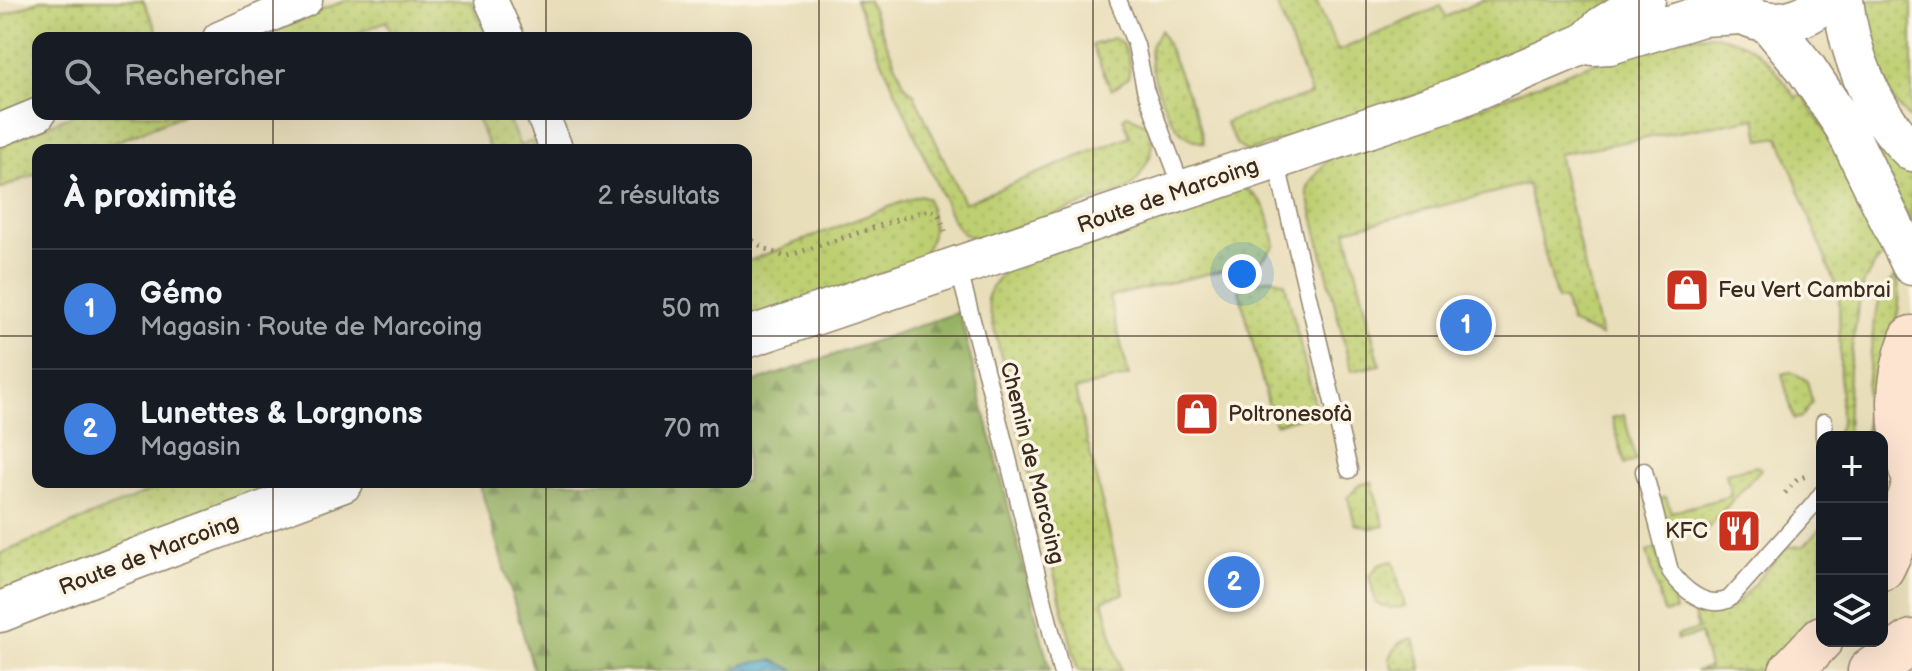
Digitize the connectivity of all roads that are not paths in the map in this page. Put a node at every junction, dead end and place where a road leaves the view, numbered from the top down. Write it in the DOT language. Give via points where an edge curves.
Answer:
graph roads {
  1 [pos="306,0"];
  2 [pos="491,0"];
  3 [pos="1118,0"];
  4 [pos="1645,0"];
  5 [pos="1827,0"];
  6 [pos="1843,0"];
  7 [pos="1746,12"];
  8 [pos="233,32"];
  9 [pos="505,32"];
  10 [pos="1586,43"];
  11 [pos="32,117"];
  12 [pos="544,120"];
  13 [pos="0,130"];
  14 [pos="554,144"];
  15 [pos="1912,151"];
  16 [pos="1276,160"];
  17 [pos="1183,190"];
  18 [pos="1912,265"];
  19 [pos="958,267"];
  20 [pos="752,336"];
  21 [pos="1912,338"];
  22 [pos="1349,470"];
  23 [pos="1644,471"];
  24 [pos="1912,472"];
  25 [pos="327,488"];
  26 [pos="1912,492"];
  27 [pos="1816,501"];
  28 [pos="1888,556"];
  29 [pos="0,612"];
  30 [pos="1912,642"];
  31 [pos="1816,644"];
  32 [pos="1061,671"];
  33 [pos="1791,671"];
  34 [pos="1870,671"];
  1 -- 8 [label="street"];
  2 -- 9 [label="street"];
  3 -- 17 [label="lane"];
  4 -- 10 [label="street, Route de Marcoing"];
  5 -- 7 [label="street, Route de Marcoing" via="1786,22"];
  6 -- 15 [label="street" via="1868,86 1892,129"];
  7 -- 10 [label="street, Route de Marcoing" via="1702,16 1610,44"];
  7 -- 18 [label="street" via="1805,67 1845,127"];
  10 -- 16 [label="street, Route de Marcoing" via="1454,99"];
  11 -- 13 [label="street"];
  12 -- 14 [label="street"];
  16 -- 17 [label="street, Route de Marcoing"];
  16 -- 22 [label="lane"];
  17 -- 19 [label="street, Route de Marcoing"];
  19 -- 20 [label="street, Route de Marcoing"];
  19 -- 32 [label="lane, Chemin de Marcoing"];
  21 -- 24 [label="main road" via="1901,376 1899,412"];
  23 -- 27 [label="lane" via="1670,571 1692,593 1713,603 1733,595"];
  25 -- 29 [label="street, Route de Marcoing"];
  26 -- 28 [label="main road"];
  30 -- 34 [label="main road"];
  31 -- 33 [label="main road"];
}
